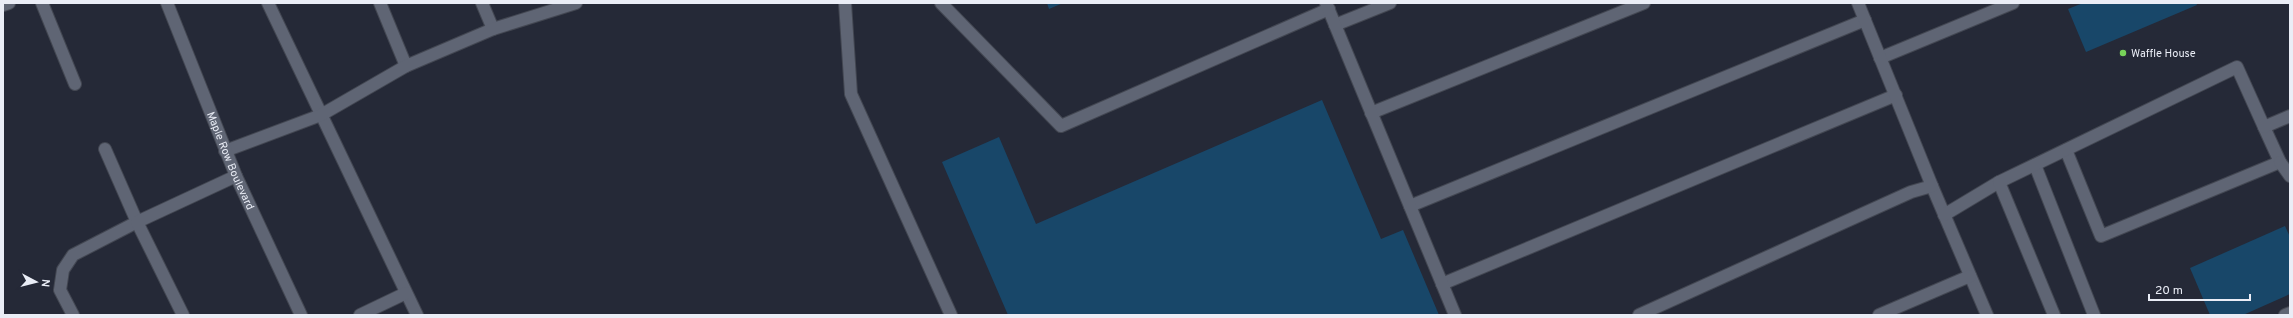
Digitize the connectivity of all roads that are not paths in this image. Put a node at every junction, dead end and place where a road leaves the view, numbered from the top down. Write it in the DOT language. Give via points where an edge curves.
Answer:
graph roads {
  1 [pos="9,3"];
  2 [pos="42,3"];
  3 [pos="166,3"];
  4 [pos="268,3"];
  5 [pos="380,3"];
  6 [pos="482,3"];
  7 [pos="576,3"];
  8 [pos="845,3"];
  9 [pos="941,3"];
  10 [pos="1390,3"];
  11 [pos="1644,3"];
  12 [pos="1858,3"];
  13 [pos="2013,3"];
  14 [pos="3,5"];
  15 [pos="1327,6"];
  16 [pos="1865,20"];
  17 [pos="1335,25"];
  18 [pos="493,30"];
  19 [pos="1880,58"];
  20 [pos="406,66"];
  21 [pos="74,84"];
  22 [pos="1896,95"];
  23 [pos="1371,113"];
  24 [pos="321,115"];
  25 [pos="2290,116"];
  26 [pos="2264,127"];
  27 [pos="105,149"];
  28 [pos="2066,150"];
  29 [pos="225,151"];
  30 [pos="2280,162"];
  31 [pos="2035,165"];
  32 [pos="236,176"];
  33 [pos="2290,176"];
  34 [pos="1999,182"];
  35 [pos="1932,186"];
  36 [pos="1410,206"];
  37 [pos="1944,215"];
  38 [pos="137,222"];
  39 [pos="1970,276"];
  40 [pos="1442,284"];
  41 [pos="406,293"];
  42 [pos="2290,313"];
  43 [pos="73,315"];
  44 [pos="184,315"];
  45 [pos="301,315"];
  46 [pos="360,315"];
  47 [pos="417,315"];
  48 [pos="951,315"];
  49 [pos="1455,315"];
  50 [pos="1639,315"];
  51 [pos="1879,315"];
  52 [pos="1988,315"];
  53 [pos="2054,315"];
  54 [pos="2094,315"];
  55 [pos="2285,315"];
  1 -- 14 [label="street"];
  2 -- 21 [label="street"];
  3 -- 29 [label="street, Maple Row Boulevard"];
  4 -- 24 [label="street"];
  5 -- 20 [label="street"];
  6 -- 18 [label="street"];
  7 -- 18 [label="street"];
  8 -- 48 [label="street" via="851,94"];
  9 -- 15 [label="street" via="1061,126"];
  10 -- 17 [label="street"];
  11 -- 23 [label="street"];
  12 -- 16 [label="street"];
  13 -- 19 [label="street"];
  15 -- 17 [label="street"];
  16 -- 19 [label="street"];
  16 -- 36 [label="street"];
  17 -- 23 [label="street"];
  18 -- 20 [label="street"];
  19 -- 22 [label="street"];
  20 -- 24 [label="street"];
  22 -- 35 [label="street"];
  22 -- 40 [label="street"];
  23 -- 36 [label="street"];
  24 -- 29 [label="street"];
  24 -- 41 [label="street"];
  25 -- 26 [label="street"];
  26 -- 28 [label="street" via="2237,68"];
  26 -- 30 [label="street"];
  27 -- 38 [label="street"];
  28 -- 30 [label="street" via="2100,236"];
  28 -- 31 [label="street"];
  29 -- 32 [label="street, Maple Row Boulevard"];
  30 -- 33 [label="street"];
  31 -- 34 [label="street"];
  31 -- 54 [label="street"];
  32 -- 38 [label="street"];
  32 -- 45 [label="street, Maple Row Boulevard"];
  34 -- 37 [label="street"];
  34 -- 53 [label="street"];
  35 -- 37 [label="street"];
  35 -- 50 [label="street" via="1911,192"];
  36 -- 40 [label="street"];
  37 -- 39 [label="street"];
  38 -- 43 [label="street" via="73,255 63,270 60,290"];
  38 -- 44 [label="street"];
  39 -- 51 [label="street"];
  39 -- 52 [label="street"];
  40 -- 49 [label="street"];
  41 -- 46 [label="street"];
  41 -- 47 [label="street"];
  42 -- 55 [label="street"];
}
